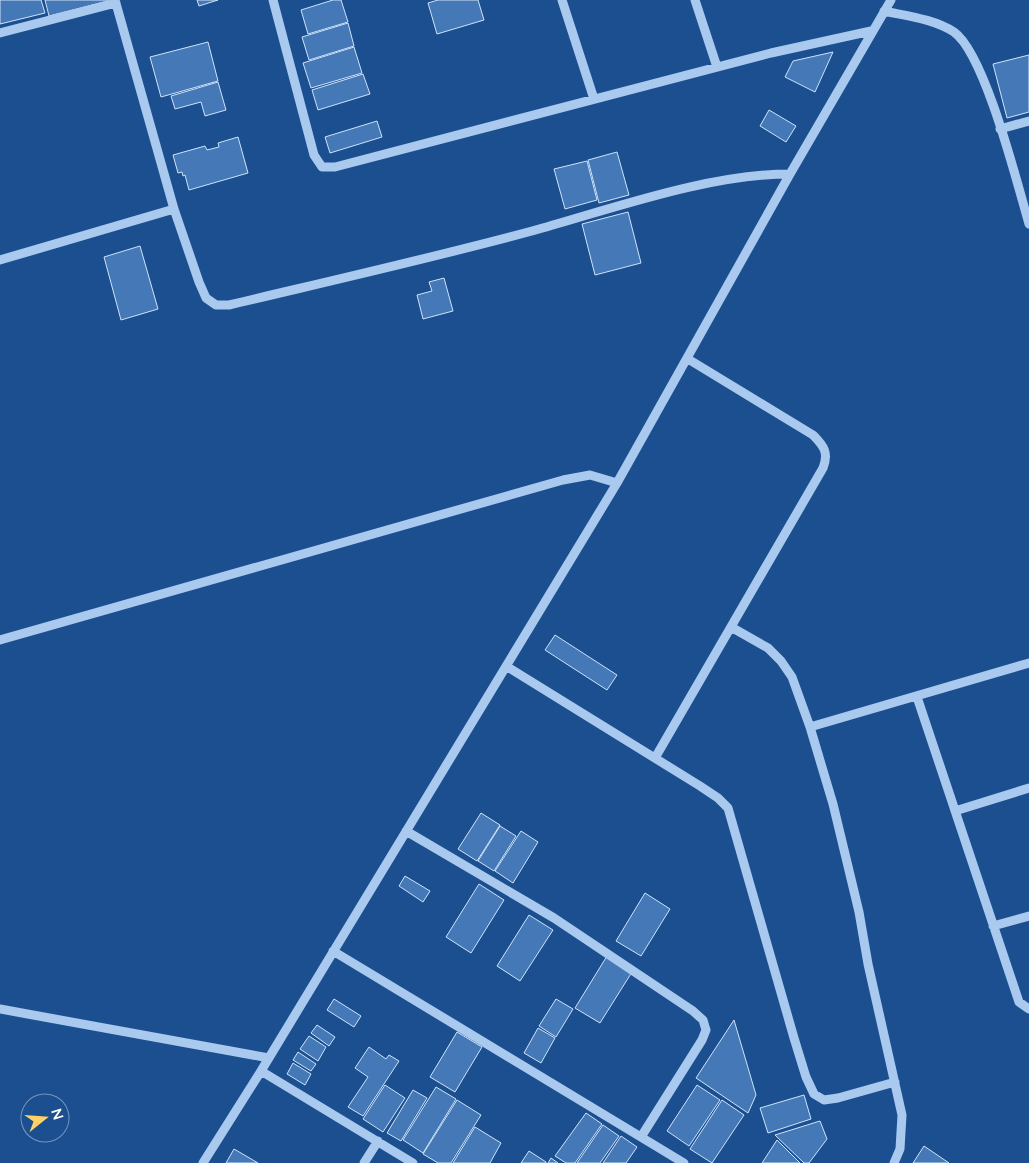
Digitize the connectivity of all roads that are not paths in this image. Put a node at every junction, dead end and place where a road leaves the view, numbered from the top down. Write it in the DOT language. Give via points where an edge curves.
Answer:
graph roads {
  1 [pos="273,0"];
  2 [pos="562,0"];
  3 [pos="695,0"];
  4 [pos="891,0"];
  5 [pos="116,2"];
  6 [pos="884,11"];
  7 [pos="871,31"];
  8 [pos="0,33"];
  9 [pos="717,67"];
  10 [pos="594,99"];
  11 [pos="1029,121"];
  12 [pos="1000,129"];
  13 [pos="790,174"];
  14 [pos="174,210"];
  15 [pos="1029,224"];
  16 [pos="0,260"];
  17 [pos="688,359"];
  18 [pos="617,483"];
  19 [pos="731,627"];
  20 [pos="0,640"];
  21 [pos="1029,663"];
  22 [pos="506,666"];
  23 [pos="917,696"];
  24 [pos="810,727"];
  25 [pos="655,758"];
  26 [pos="1029,788"];
  27 [pos="955,811"];
  28 [pos="406,832"];
  29 [pos="1029,916"];
  30 [pos="993,926"];
  31 [pos="333,951"];
  32 [pos="0,1009"];
  33 [pos="1029,1009"];
  34 [pos="269,1058"];
  35 [pos="261,1071"];
  36 [pos="895,1082"];
  37 [pos="640,1137"];
  38 [pos="378,1141"];
  39 [pos="203,1163"];
  40 [pos="364,1163"];
  41 [pos="414,1163"];
  42 [pos="684,1163"];
  43 [pos="894,1163"];
  1 -- 10 [label="street" via="314,156 322,167 335,168"];
  2 -- 10 [label="street"];
  3 -- 9 [label="street"];
  4 -- 6 [label="street"];
  5 -- 8 [label="street"];
  5 -- 14 [label="street"];
  6 -- 7 [label="street"];
  6 -- 12 [label="street" via="935,23 955,33 968,48 985,83"];
  7 -- 9 [label="street"];
  7 -- 13 [label="street"];
  9 -- 10 [label="street"];
  11 -- 12 [label="street"];
  12 -- 15 [label="street"];
  13 -- 14 [label="street" via="768,174 701,185 230,305 216,305 206,298"];
  13 -- 17 [label="street"];
  14 -- 16 [label="street"];
  17 -- 18 [label="street"];
  17 -- 19 [label="street" via="813,435 824,446 827,458"];
  18 -- 20 [label="street" via="590,475 563,480"];
  18 -- 22 [label="street"];
  19 -- 24 [label="street" via="768,648 781,661 792,677"];
  19 -- 25 [label="street"];
  21 -- 23 [label="street"];
  22 -- 25 [label="street"];
  22 -- 28 [label="street"];
  23 -- 24 [label="street"];
  23 -- 27 [label="street"];
  24 -- 36 [label="street" via="833,804 859,912"];
  25 -- 36 [label="street" via="718,798 728,808 794,1038 814,1094 824,1100 838,1098"];
  26 -- 27 [label="street"];
  27 -- 30 [label="street"];
  28 -- 31 [label="street"];
  28 -- 37 [label="street" via="554,918 703,1020 706,1030 702,1040"];
  29 -- 30 [label="street"];
  30 -- 33 [label="street" via="1019,1002"];
  31 -- 34 [label="street"];
  31 -- 37 [label="street"];
  32 -- 34 [label="street"];
  34 -- 35 [label="street"];
  35 -- 38 [label="street"];
  35 -- 39 [label="street"];
  36 -- 43 [label="street" via="902,1131"];
  37 -- 42 [label="street"];
  38 -- 40 [label="street"];
  38 -- 41 [label="street"];
}
